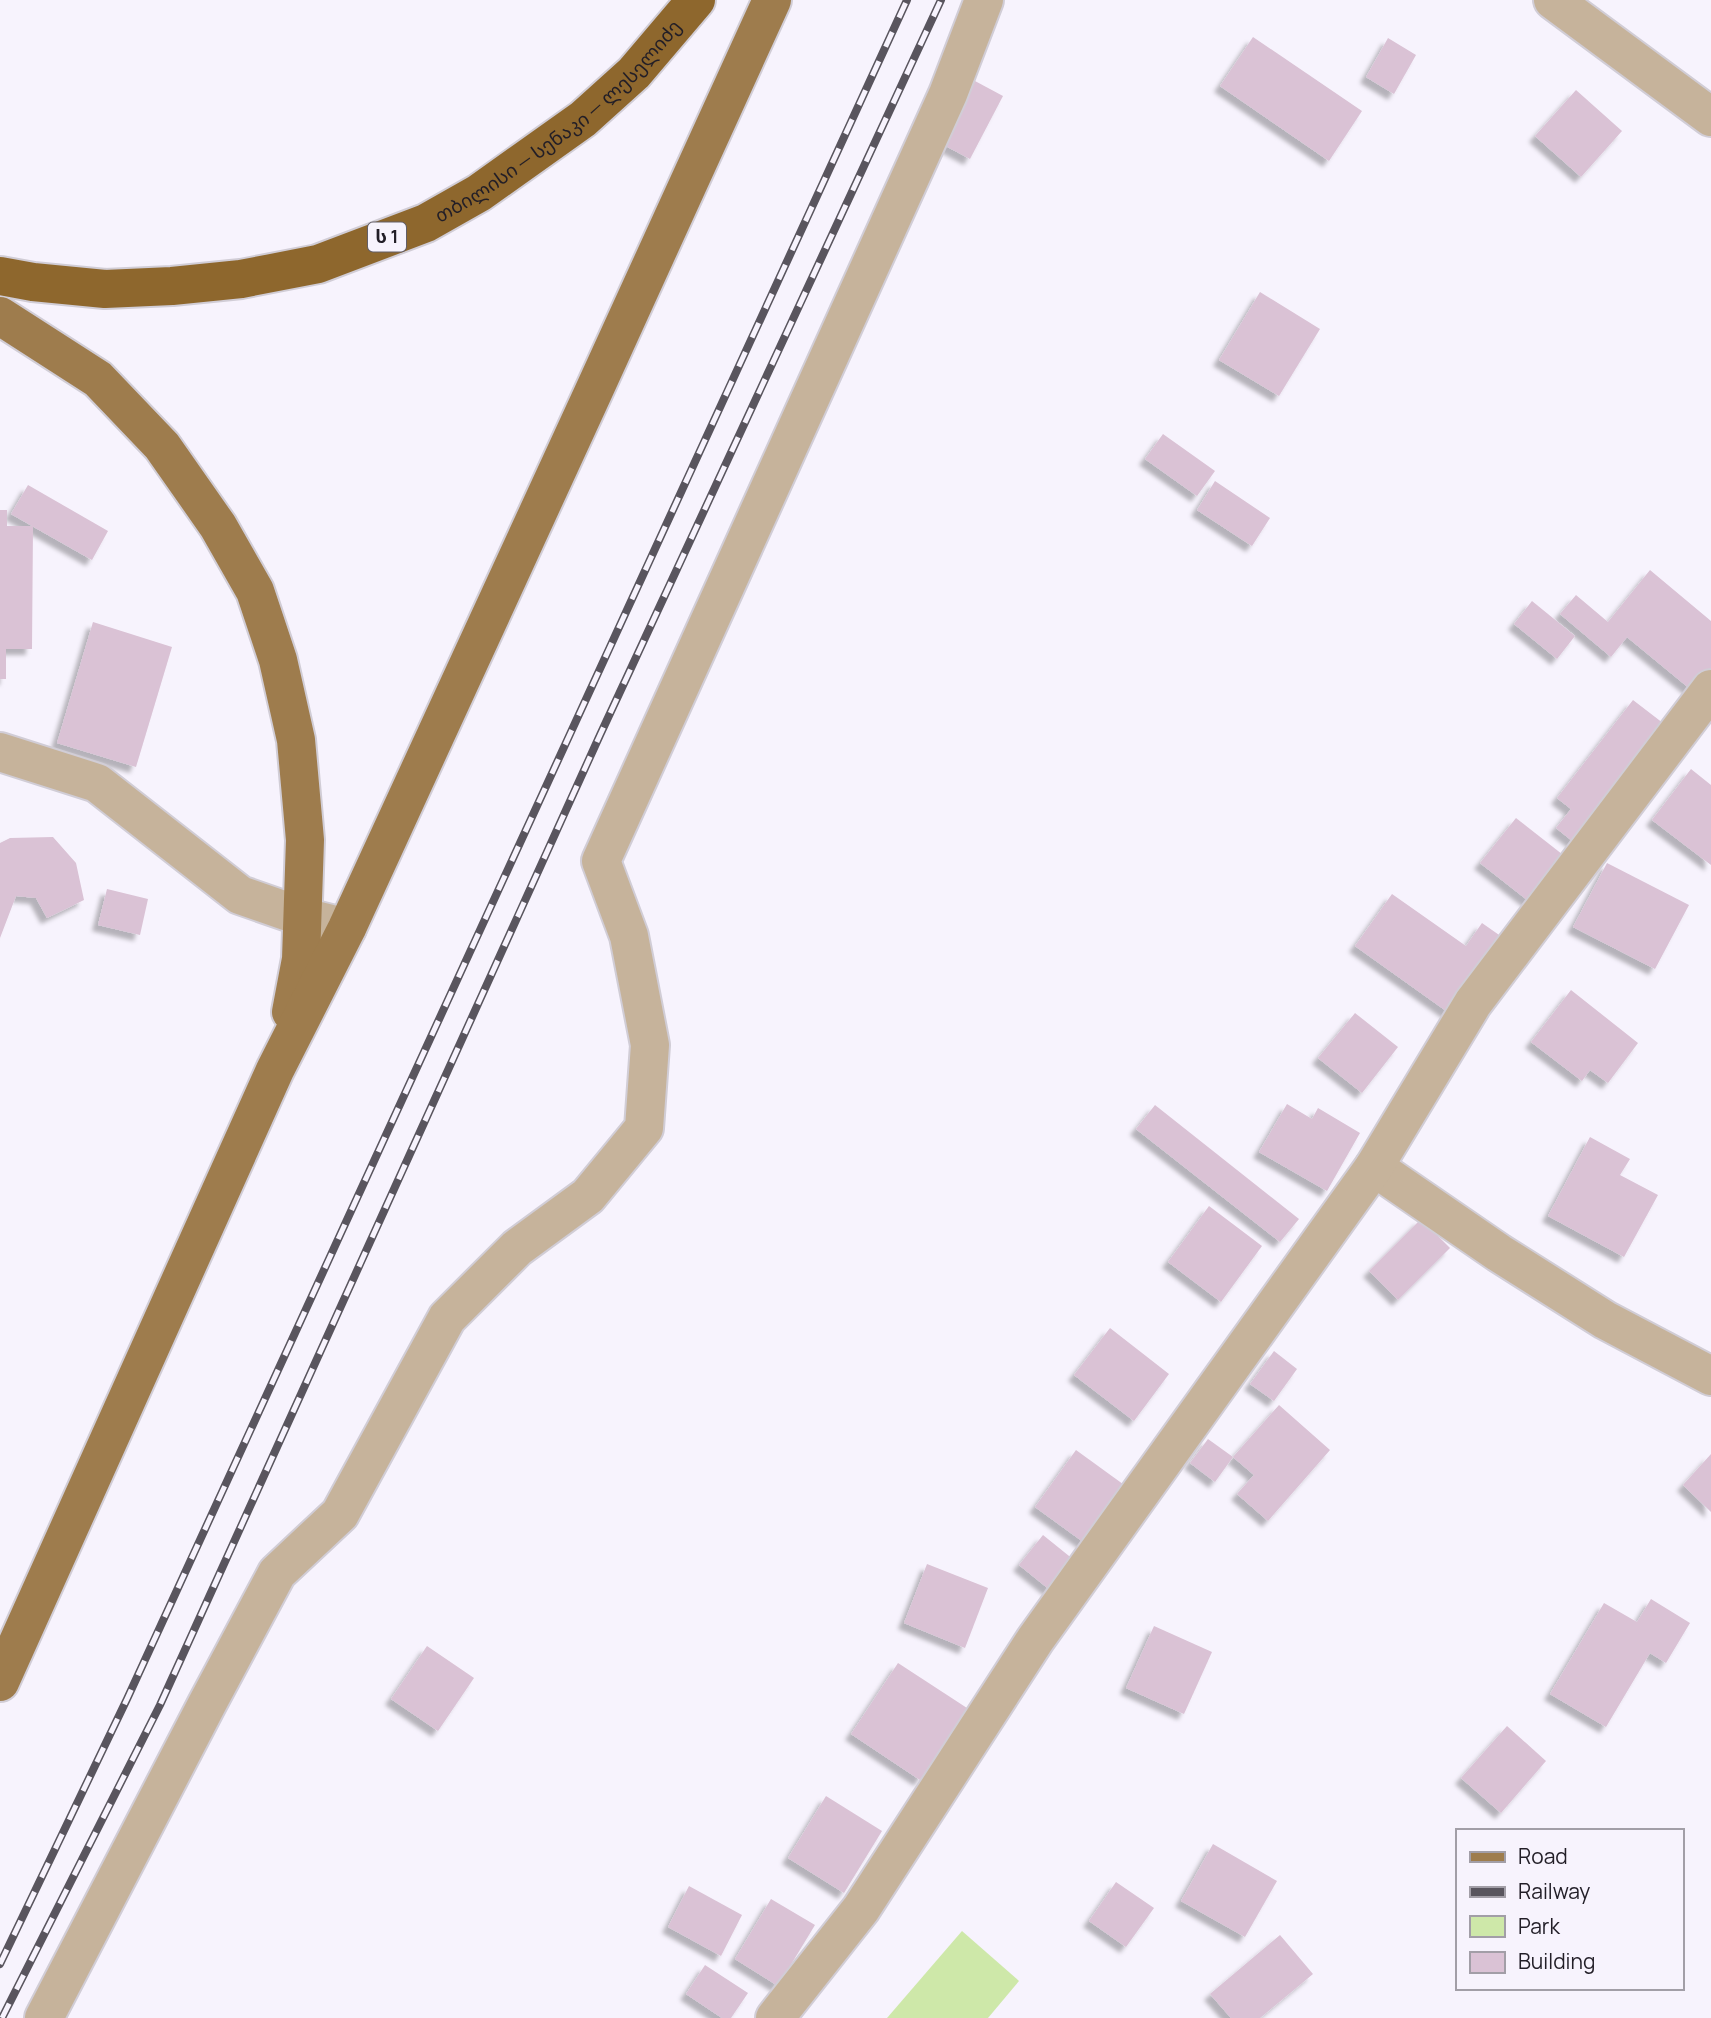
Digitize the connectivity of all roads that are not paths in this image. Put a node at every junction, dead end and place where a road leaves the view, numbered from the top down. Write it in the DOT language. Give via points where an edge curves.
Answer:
graph roads {
  1 [pos="695,0"];
  2 [pos="772,0"];
  3 [pos="984,0"];
  4 [pos="1553,0"];
  5 [pos="1711,117"];
  6 [pos="0,276"];
  7 [pos="0,316"];
  8 [pos="1711,689"];
  9 [pos="0,752"];
  10 [pos="303,917"];
  11 [pos="347,928"];
  12 [pos="275,1070"];
  13 [pos="1374,1167"];
  14 [pos="1711,1377"];
  15 [pos="0,1682"];
  16 [pos="44,2018"];
  17 [pos="775,2018"];
  1 -- 6 [label="highway, თბილისი — სენაკი — ლესელიძე / ს 1" via="634,73 583,119 426,223 318,264 241,279 105,289"];
  2 -- 11 [label="main road"];
  3 -- 16 [label="street" via="948,94 601,861 629,936 650,1045 644,1128 589,1196 517,1248 447,1318 340,1514 277,1573"];
  4 -- 5 [label="street"];
  7 -- 10 [label="main road" via="98,379 162,446 218,526 255,591 278,660 296,740 305,840"];
  8 -- 13 [label="street" via="1473,1003"];
  9 -- 10 [label="street" via="97,783 240,895"];
  10 -- 11 [label="street"];
  10 -- 12 [label="main road" via="301,959"];
  11 -- 12 [label="main road"];
  12 -- 15 [label="main road"];
  13 -- 14 [label="street" via="1593,1312"];
  13 -- 17 [label="street" via="1035,1640 861,1909"];
}
